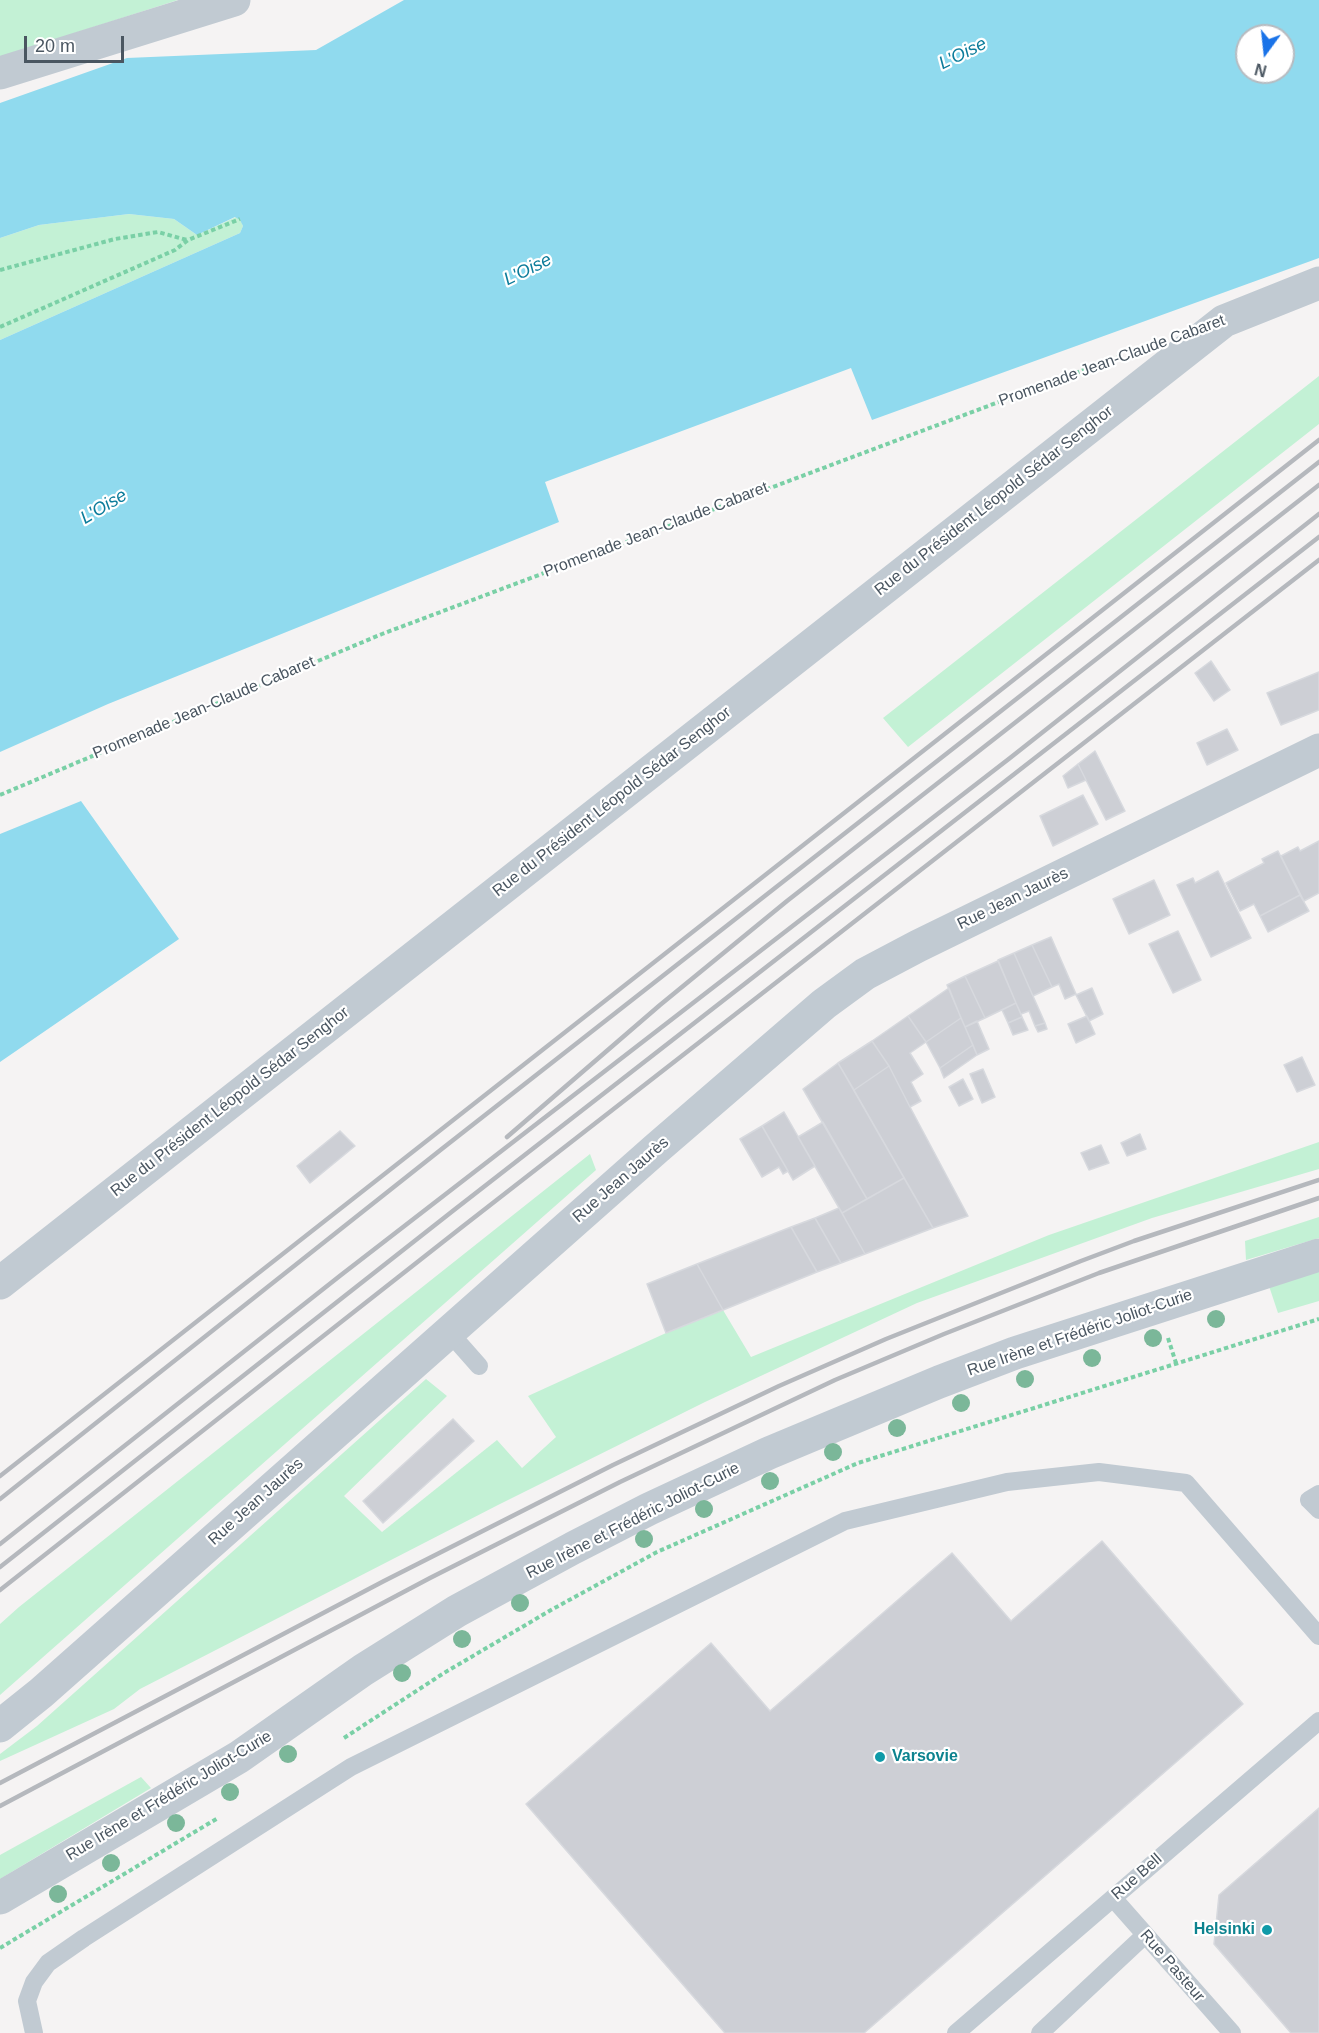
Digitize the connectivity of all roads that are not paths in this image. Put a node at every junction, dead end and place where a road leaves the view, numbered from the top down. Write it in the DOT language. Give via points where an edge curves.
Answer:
graph roads {
  1 [pos="234,0"];
  2 [pos="0,73"];
  3 [pos="1319,283"];
  4 [pos="1224,321"];
  5 [pos="1319,750"];
  6 [pos="1319,1255"];
  7 [pos="0,1283"];
  8 [pos="449,1332"];
  9 [pos="479,1366"];
  10 [pos="1319,1494"];
  11 [pos="1319,1510"];
  12 [pos="1319,1636"];
  13 [pos="12,1717"];
  14 [pos="1319,1721"];
  15 [pos="0,1898"];
  16 [pos="1113,1898"];
  17 [pos="1145,1935"];
  18 [pos="34,2033"];
  19 [pos="956,2033"];
  20 [pos="1040,2033"];
  21 [pos="1232,2033"];
  1 -- 2 [label="street"];
  3 -- 4 [label="street, Promenade Jean-Claude Cabaret"];
  4 -- 7 [label="street, Rue du Président Léopold Sédar Senghor"];
  5 -- 8 [label="street, Rue Jean Jaurès" via="865,974 811,1015"];
  6 -- 15 [label="street, Rue Irène et Frédéric Joliot-Curie" via="1015,1353 778,1449 641,1513 457,1611 363,1670 239,1757"];
  8 -- 9 [label="lane"];
  8 -- 13 [label="street, Rue Jean Jaurès"];
  10 -- 11 [label="lane" via="1309,1500"];
  12 -- 18 [label="lane" via="1186,1483 1099,1472 1007,1482 845,1521 351,1767 48,1964 34,1982 27,2001"];
  14 -- 16 [label="lane, Rue Bell"];
  16 -- 17 [label="lane, Rue Pasteur"];
  16 -- 19 [label="lane, Rue Bell"];
  17 -- 20 [label="lane"];
  17 -- 21 [label="lane, Rue Pasteur"];
}
